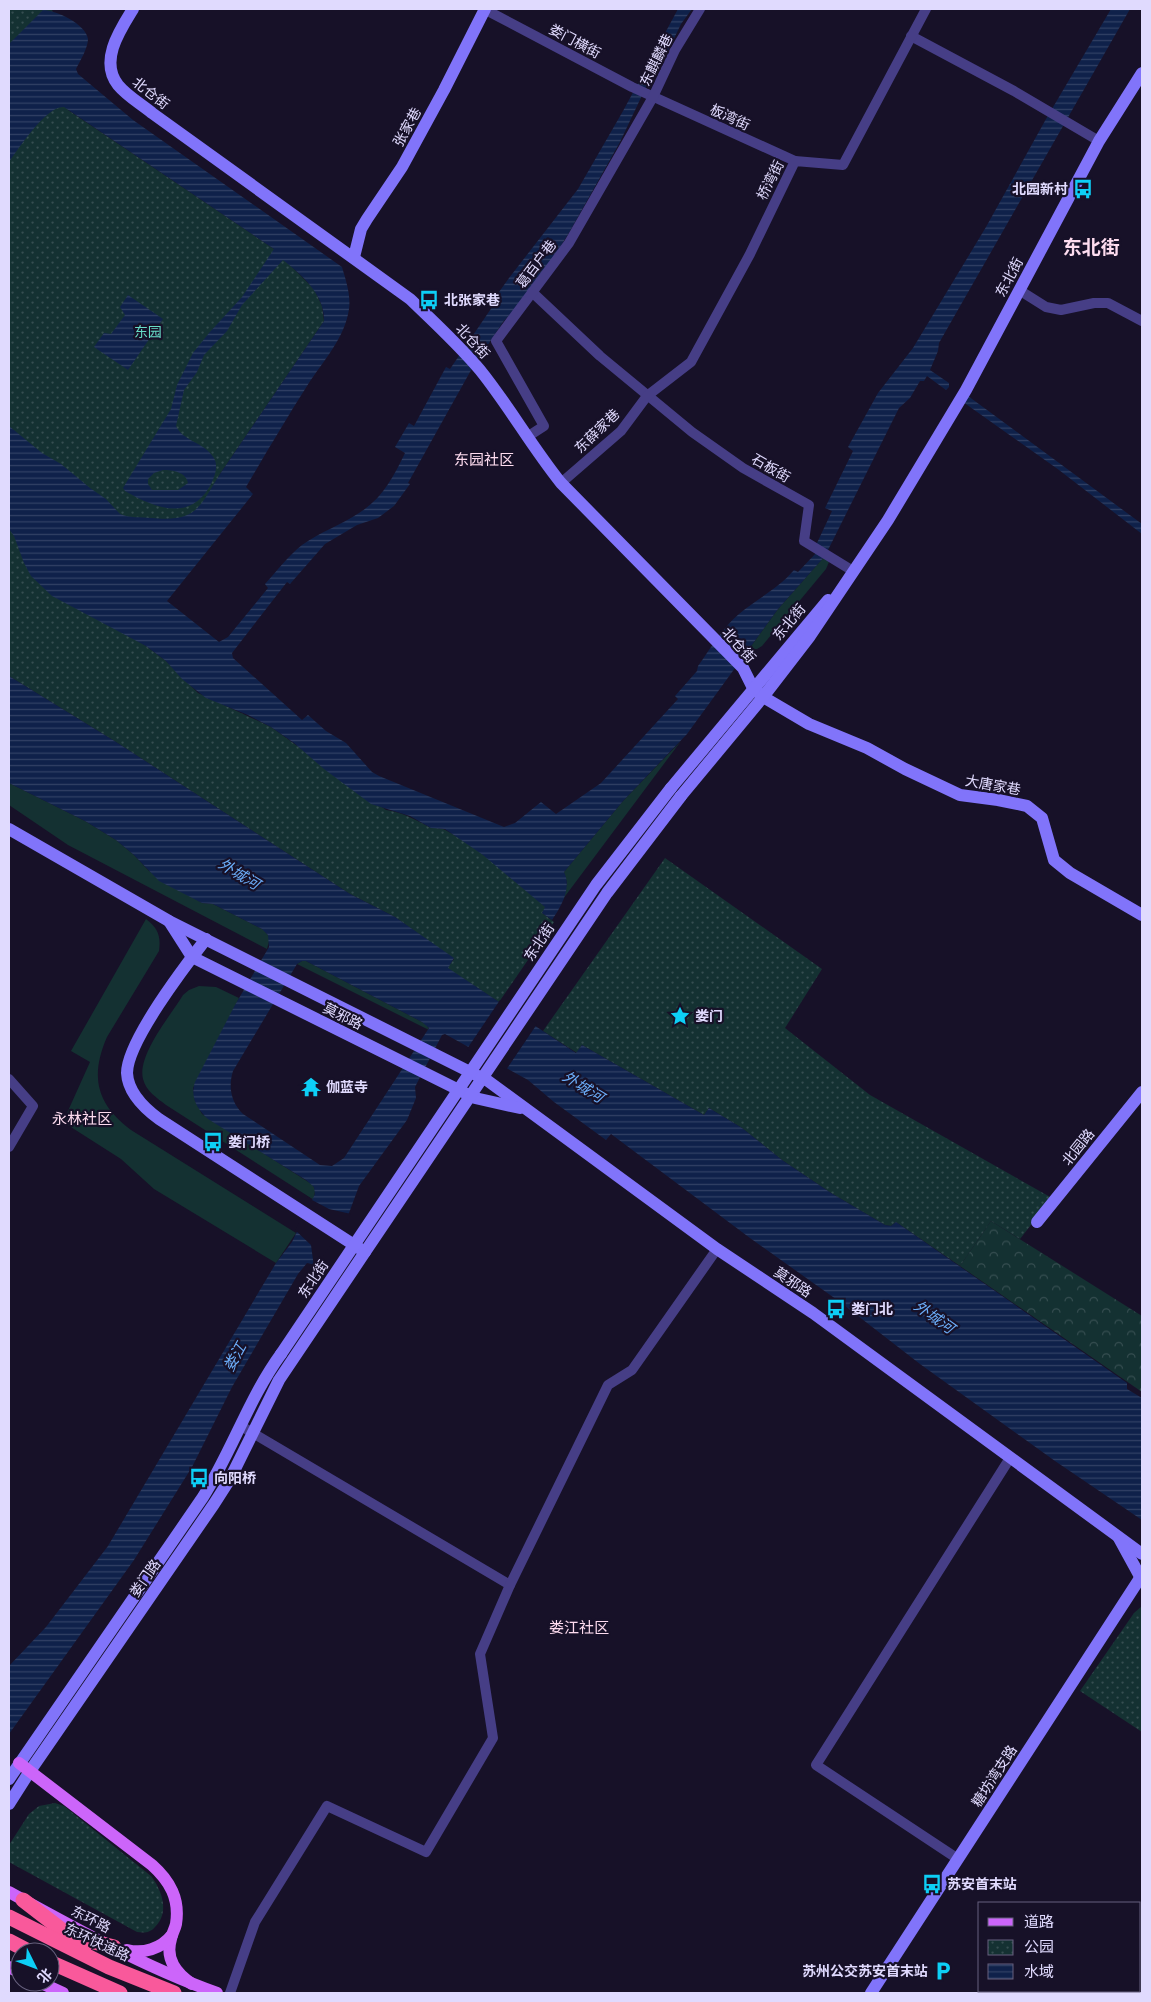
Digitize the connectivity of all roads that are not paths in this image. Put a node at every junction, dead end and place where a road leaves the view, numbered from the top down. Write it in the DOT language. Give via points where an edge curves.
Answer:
graph roads {
  1 [pos="133,9"];
  2 [pos="484,9"];
  3 [pos="700,9"];
  4 [pos="926,9"];
  5 [pos="911,36"];
  6 [pos="1142,73"];
  7 [pos="650,95"];
  8 [pos="1099,141"];
  9 [pos="796,161"];
  10 [pos="354,257"];
  11 [pos="1019,290"];
  12 [pos="532,292"];
  13 [pos="1142,321"];
  14 [pos="647,396"];
  15 [pos="527,437"];
  16 [pos="561,483"];
  17 [pos="853,571"];
  18 [pos="753,688"];
  19 [pos="763,697"];
  20 [pos="9,829"];
  21 [pos="1142,915"];
  22 [pos="170,921"];
  23 [pos="206,940"];
  24 [pos="192,958"];
  25 [pos="9,1079"];
  26 [pos="1142,1092"];
  27 [pos="525,1109"];
  28 [pos="9,1147"];
  29 [pos="1037,1222"];
  30 [pos="354,1245"];
  31 [pos="717,1248"];
  32 [pos="365,1252"];
  33 [pos="281,1354"];
  34 [pos="292,1361"];
  35 [pos="241,1426"];
  36 [pos="253,1432"];
  37 [pos="1010,1458"];
  38 [pos="1117,1534"];
  39 [pos="1142,1554"];
  40 [pos="1142,1578"];
  41 [pos="510,1585"];
  42 [pos="19,1763"];
  43 [pos="30,1770"];
  44 [pos="9,1779"];
  45 [pos="9,1804"];
  46 [pos="958,1859"];
  47 [pos="9,1892"];
  48 [pos="24,1900"];
  49 [pos="9,1916"];
  50 [pos="29,1927"];
  51 [pos="172,1935"];
  52 [pos="71,1937"];
  53 [pos="114,1947"];
  54 [pos="60,1966"];
  55 [pos="109,1967"];
  56 [pos="192,1984"];
  57 [pos="120,1993"];
  58 [pos="174,1993"];
  59 [pos="216,1993"];
  60 [pos="230,1993"];
  61 [pos="871,1993"];
  1 -- 10 [label="main road, 北仓街" via="114,43 112,75 118,86"];
  2 -- 7 [label="street, 娄门横街"];
  2 -- 10 [label="main road, 张家巷" via="402,166 366,219"];
  3 -- 7 [label="street, 东麒麟巷"];
  4 -- 5 [label="street, 桥湾街"];
  5 -- 8 [label="street"];
  5 -- 9 [label="street, 桥湾街" via="843,165"];
  6 -- 8 [label="main road, 东北街"];
  7 -- 9 [label="street, 板湾街"];
  7 -- 12 [label="street, 葛百户巷" via="569,243"];
  8 -- 11 [label="main road, 东北街"];
  9 -- 14 [label="street, 桥湾街" via="691,362"];
  10 -- 15 [label="main road, 北仓街" via="410,299 459,348 480,370"];
  11 -- 13 [label="street" via="1046,307 1061,310 1108,303"];
  11 -- 17 [label="main road, 东北街" via="915,477"];
  12 -- 14 [label="street"];
  12 -- 15 [label="street, 葛百户巷" via="496,341 544,426"];
  14 -- 16 [label="street, 东薛家巷" via="621,431"];
  14 -- 17 [label="street, 石板街" via="743,468 809,505 804,540"];
  15 -- 16 [label="main road, 北仓街"];
  16 -- 18 [label="main road, 北仓街" via="743,668"];
  17 -- 18 [label="main road, 东北街"];
  17 -- 19 [label="main road, 东北街" via="810,636"];
  18 -- 19 [label="main road, 大唐家巷"];
  18 -- 30 [label="main road, 东北街, bridge" via="596,885"];
  19 -- 21 [label="main road, 大唐家巷" via="809,724 867,748 960,795 1028,806 1042,818 1054,860 1070,873"];
  19 -- 32 [label="main road, 东北街, bridge" via="681,796 607,893"];
  20 -- 22 [label="main road, 莫邪路"];
  22 -- 23 [label="main road, 莫邪路"];
  22 -- 24 [label="main road, 莫邪路"];
  23 -- 24 [label="main road"];
  23 -- 27 [label="main road, 莫邪路" via="488,1081"];
  24 -- 27 [label="main road, 莫邪路" via="475,1098"];
  24 -- 30 [label="main road" via="135,1043 128,1067 129,1085 137,1099 153,1114"];
  25 -- 28 [label="street" via="33,1106"];
  26 -- 29 [label="main road, 北园路"];
  27 -- 31 [label="main road, 莫邪路"];
  30 -- 32 [label="main road, bridge"];
  30 -- 33 [label="main road, 东北街, bridge"];
  31 -- 37 [label="main road, 莫邪路" via="813,1313"];
  31 -- 41 [label="street" via="632,1370 608,1384"];
  32 -- 34 [label="main road, 东北街"];
  33 -- 35 [label="main road, 娄门路" via="262,1382"];
  34 -- 36 [label="main road, 娄门路"];
  35 -- 36 [label="street"];
  35 -- 42 [label="main road, 娄门路" via="203,1497"];
  36 -- 41 [label="street"];
  36 -- 43 [label="main road, 娄门路" via="214,1504"];
  37 -- 38 [label="main road, 莫邪路"];
  37 -- 46 [label="street" via="816,1765"];
  38 -- 39 [label="main road, 莫邪路"];
  38 -- 40 [label="main road"];
  40 -- 46 [label="main road, 糖坊湾支路"];
  41 -- 60 [label="street" via="480,1654 493,1738 426,1852 327,1806 255,1922"];
  42 -- 43 [label="main road"];
  42 -- 44 [label="main road, 娄门路"];
  43 -- 45 [label="main road, 娄门路"];
  43 -- 51 [label="main road" via="164,1877 176,1905"];
  46 -- 61 [label="main road, 糖坊湾支路"];
  47 -- 48 [label="main road, 东环路"];
  48 -- 52 [label="highway"];
  48 -- 53 [label="main road, 东环路"];
  49 -- 50 [label="highway, 东环快速路"];
  50 -- 52 [label="highway"];
  50 -- 55 [label="highway, 东环快速路"];
  51 -- 53 [label="main road" via="150,1950 135,1952"];
  51 -- 56 [label="main road" via="171,1962"];
  52 -- 53 [label="highway"];
  52 -- 55 [label="highway"];
  53 -- 56 [label="main road, 东环路"];
  54 -- 57 [label="highway"];
  55 -- 58 [label="highway, 东环快速路"];
  56 -- 59 [label="main road, 东环路"];
}
